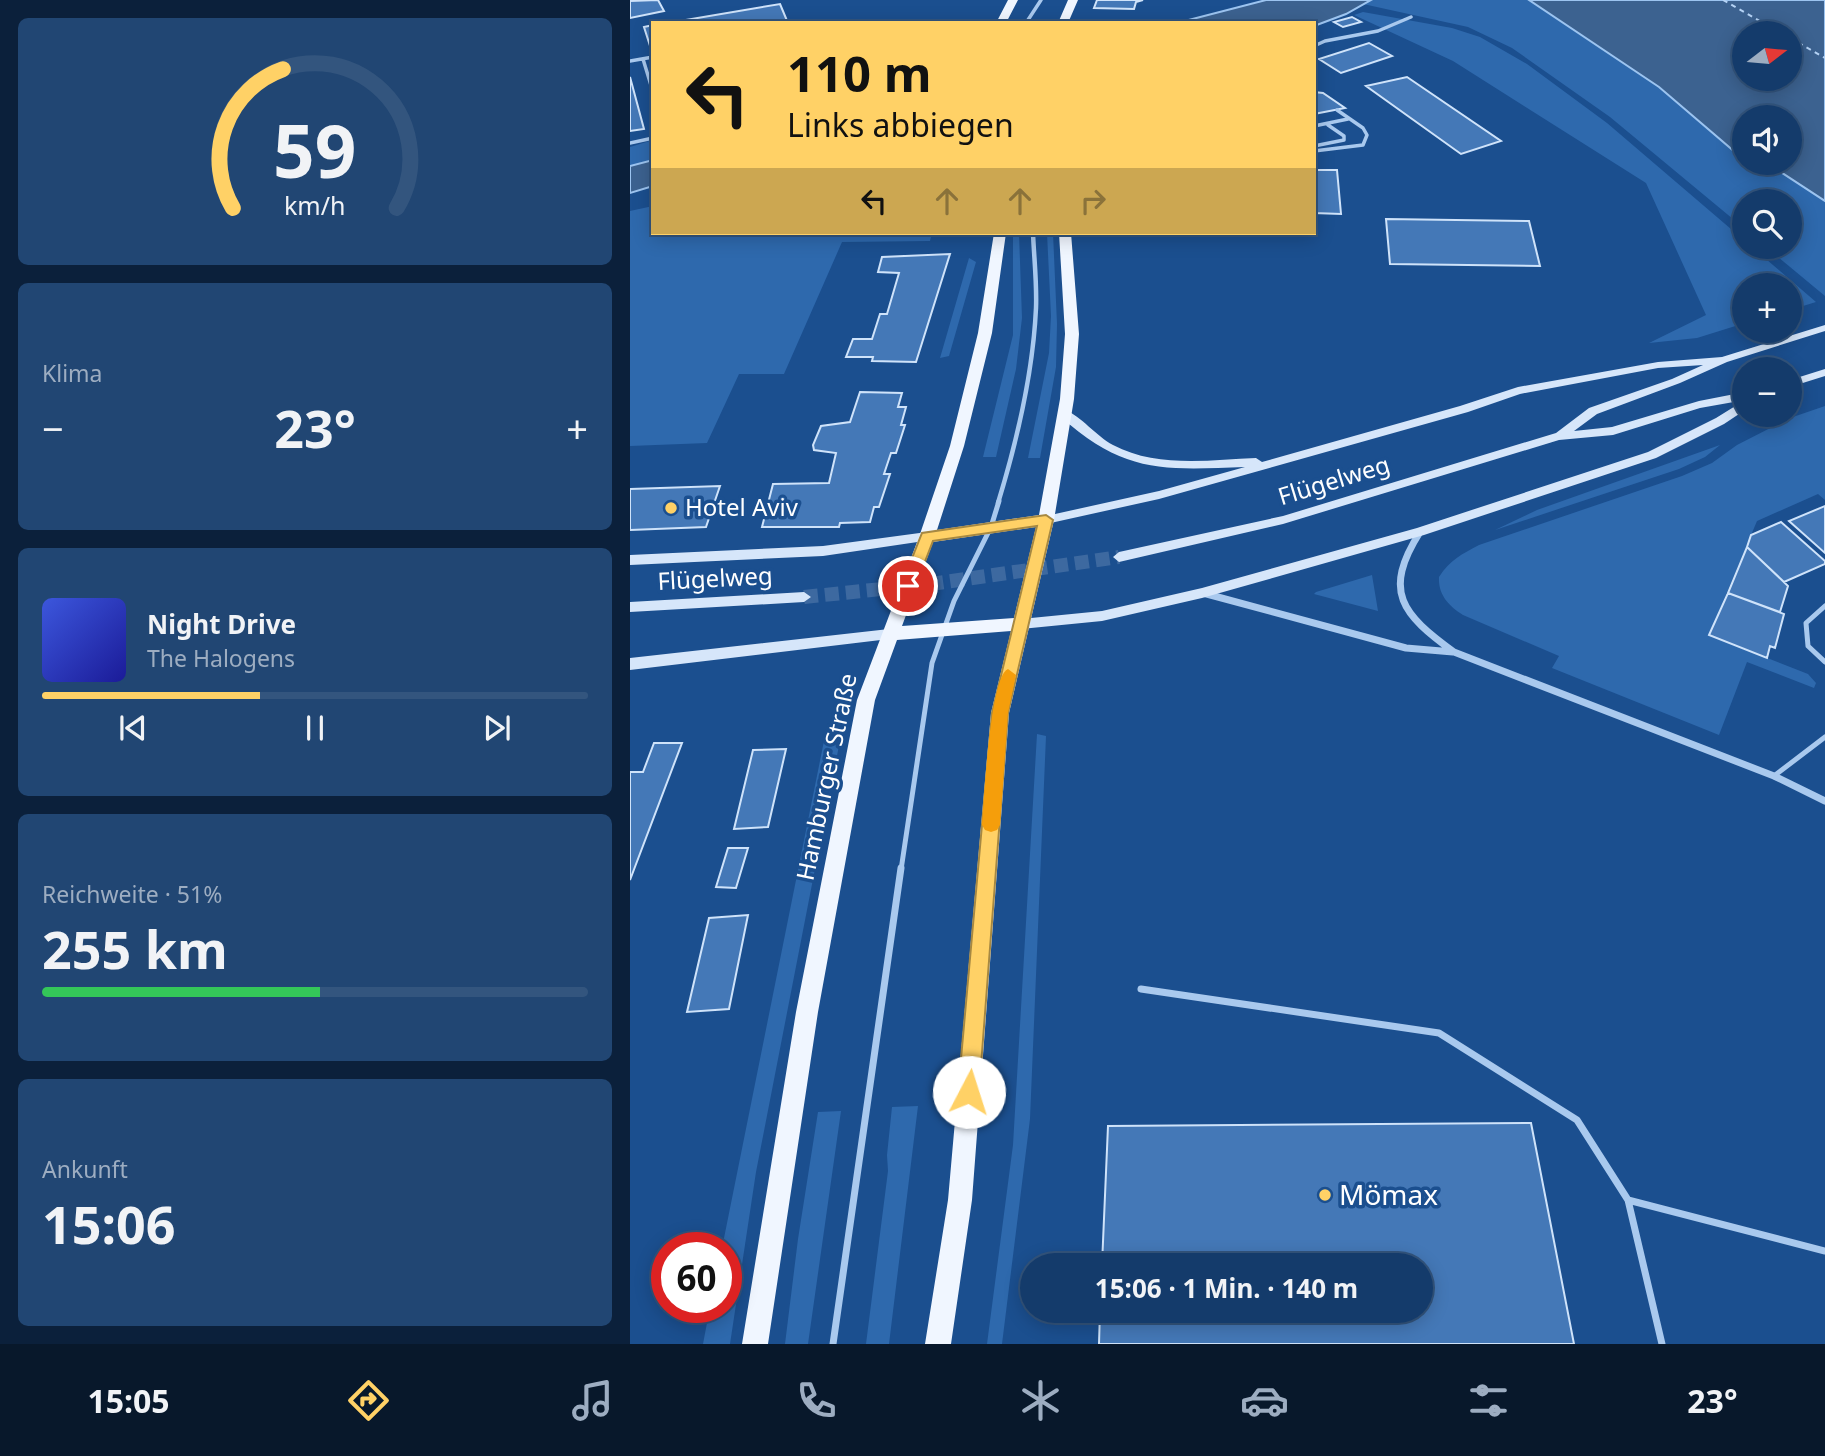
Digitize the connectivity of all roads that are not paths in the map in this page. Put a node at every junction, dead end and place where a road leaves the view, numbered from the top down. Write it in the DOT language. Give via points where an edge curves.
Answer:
graph roads {
  1 [pos="1013,0"];
  2 [pos="1041,0"];
  3 [pos="1073,0"];
  4 [pos="1411,17"];
  5 [pos="1002,21"];
  6 [pos="1027,21"];
  7 [pos="1064,21"];
  8 [pos="1316,45"];
  9 [pos="651,57"];
  10 [pos="643,59"];
  11 [pos="630,61"];
  12 [pos="651,85"];
  13 [pos="1337,110"];
  14 [pos="1348,119"];
  15 [pos="1328,125"];
  16 [pos="1316,126"];
  17 [pos="651,138"];
  18 [pos="632,143"];
  19 [pos="1316,148"];
  20 [pos="1316,149"];
  21 [pos="1000,235"];
  22 [pos="1033,235"];
  23 [pos="1065,235"];
  24 [pos="1825,328"];
  25 [pos="1723,360"];
  26 [pos="1825,372"];
  27 [pos="1802,380"];
  28 [pos="1732,399"];
  29 [pos="1732,413"];
  30 [pos="1065,414"];
  31 [pos="1558,436"];
  32 [pos="1282,461"];
  33 [pos="1046,520"];
  34 [pos="991,527"];
  35 [pos="1420,532"];
  36 [pos="927,537"];
  37 [pos="1119,557"];
  38 [pos="630,560"];
  39 [pos="1202,593"];
  40 [pos="804,597"];
  41 [pos="1825,606"];
  42 [pos="630,607"];
  43 [pos="1021,624"];
  44 [pos="944,629"];
  45 [pos="889,634"];
  46 [pos="1454,652"];
  47 [pos="1825,662"];
  48 [pos="630,664"];
  49 [pos="1825,737"];
  50 [pos="1774,776"];
  51 [pos="1825,801"];
  52 [pos="1141,989"];
  53 [pos="1628,1200"];
  54 [pos="1825,1251"];
  55 [pos="755,1344"];
  56 [pos="833,1344"];
  57 [pos="938,1344"];
  58 [pos="1662,1344"];
  1 -- 5 [label="main road"];
  2 -- 6 [label="lane"];
  3 -- 7 [label="main road"];
  4 -- 8 [label="lane" via="1377,31"];
  9 -- 10 [label="lane"];
  10 -- 11 [label="lane"];
  10 -- 12 [label="lane"];
  13 -- 14 [label="lane"];
  14 -- 15 [label="lane"];
  14 -- 20 [label="lane" via="1363,128 1367,135 1363,145"];
  15 -- 16 [label="lane"];
  15 -- 19 [label="lane" via="1344,140"];
  17 -- 18 [label="lane"];
  21 -- 36 [label="main road, Hamburger Straße" via="982,343 954,455"];
  22 -- 34 [label="lane" via="1033,348 1010,465"];
  23 -- 30 [label="main road" via="1072,334"];
  24 -- 25 [label="main road"];
  25 -- 31 [label="main road, Flügelweg" via="1593,411"];
  25 -- 32 [label="main road" via="1658,365 1518,391"];
  26 -- 27 [label="main road"];
  28 -- 31 [label="main road, Flügelweg" via="1613,431"];
  29 -- 35 [label="main road" via="1652,455"];
  30 -- 32 [label="main road" via="1093,439 1129,458 1175,465"];
  30 -- 33 [label="main road"];
  31 -- 37 [label="main road, Flügelweg" via="1283,520"];
  32 -- 33 [label="main road" via="1122,505"];
  33 -- 34 [label="main road"];
  33 -- 43 [label="main road"];
  34 -- 36 [label="main road"];
  34 -- 44 [label="lane"];
  35 -- 39 [label="main road"];
  35 -- 46 [label="street" via="1405,551 1399,574 1402,604 1428,634"];
  36 -- 38 [label="main road" via="823,551"];
  36 -- 45 [label="main road, Hamburger Straße"];
  39 -- 43 [label="main road" via="1102,615"];
  39 -- 46 [label="street" via="1406,648"];
  40 -- 42 [label="main road, Flügelweg"];
  41 -- 47 [label="lane" via="1806,623 1808,646"];
  43 -- 44 [label="main road"];
  43 -- 57 [label="main road" via="1000,713 960,1200"];
  44 -- 45 [label="main road"];
  44 -- 56 [label="lane" via="932,663 913,776"];
  45 -- 48 [label="main road"];
  45 -- 55 [label="main road, Hamburger Straße" via="866,700 858,741 807,1012"];
  46 -- 50 [label="street"];
  49 -- 50 [label="lane"];
  50 -- 51 [label="street"];
  52 -- 53 [label="lane" via="1439,1033 1577,1120"];
  53 -- 54 [label="lane"];
  53 -- 58 [label="lane"];
}
